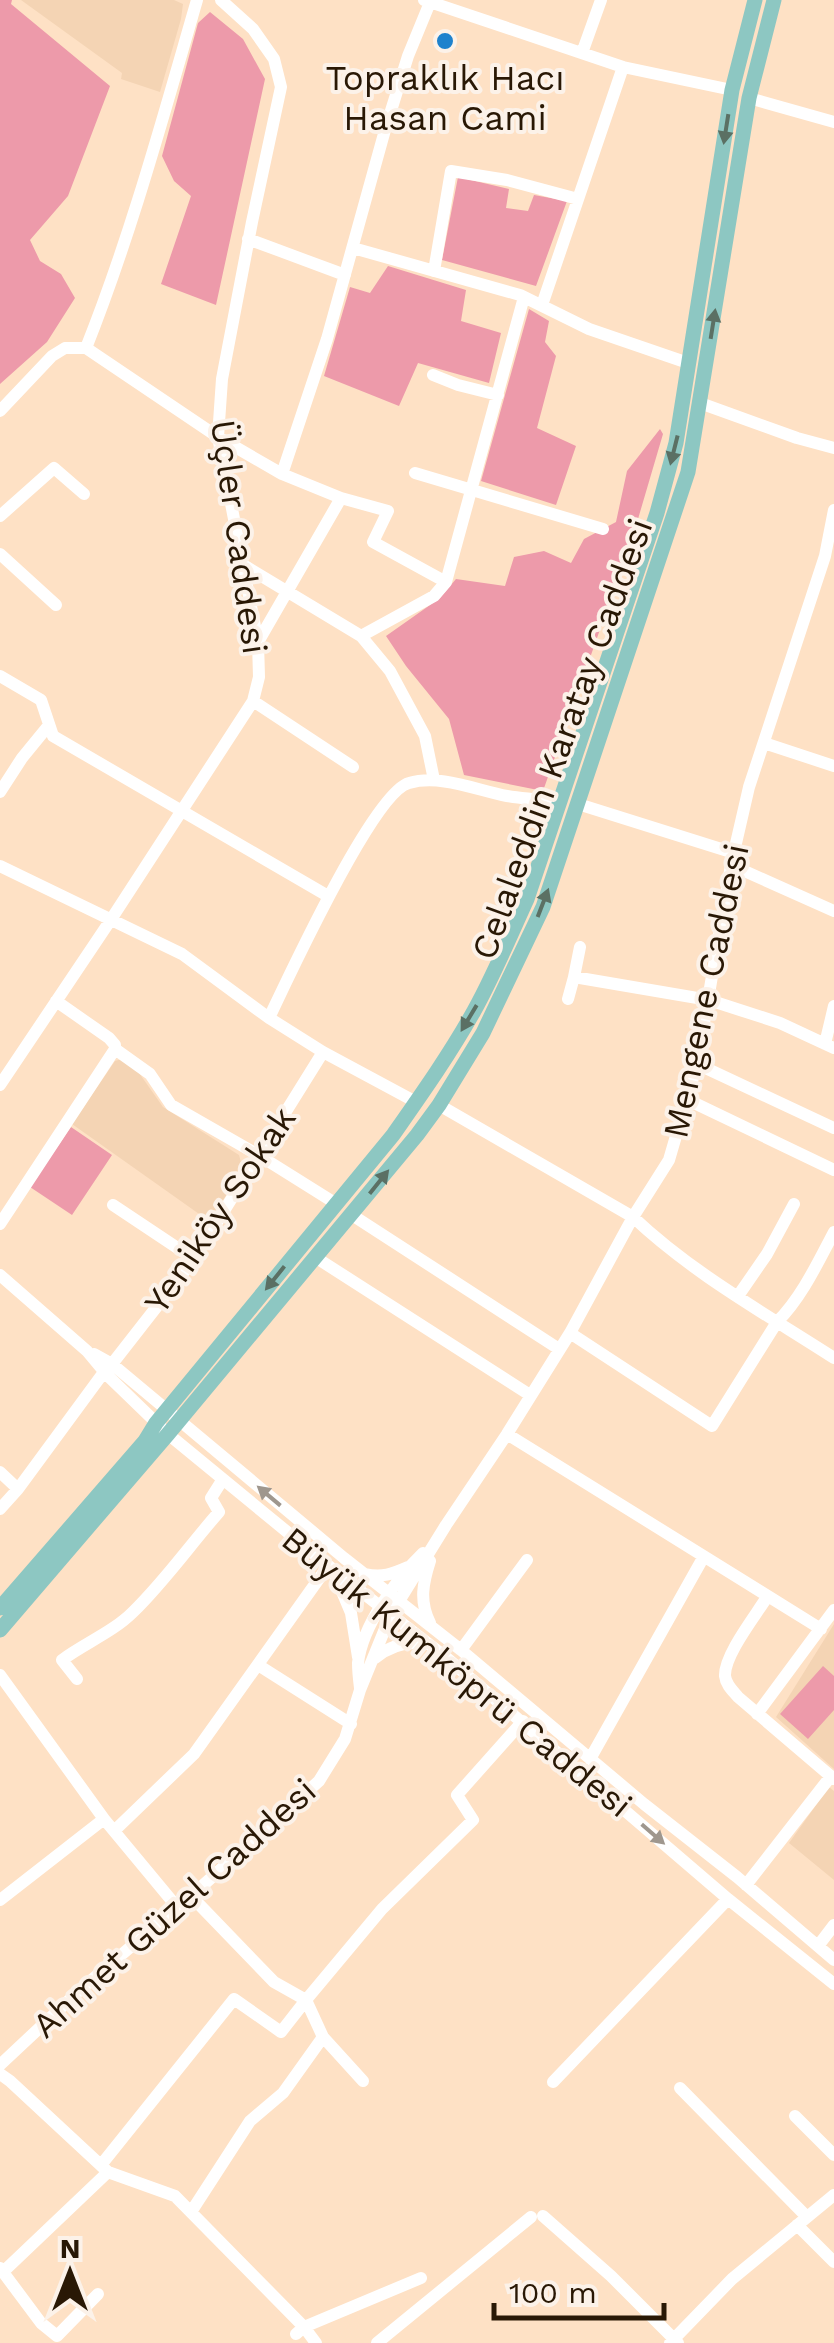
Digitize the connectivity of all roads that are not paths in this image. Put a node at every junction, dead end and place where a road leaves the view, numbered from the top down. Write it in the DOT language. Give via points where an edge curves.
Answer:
graph roads {
  1 [pos="197,0"];
  2 [pos="221,0"];
  3 [pos="600,0"];
  4 [pos="755,0"];
  5 [pos="774,0"];
  6 [pos="429,1"];
  7 [pos="582,53"];
  8 [pos="623,67"];
  9 [pos="732,90"];
  10 [pos="750,98"];
  11 [pos="834,122"];
  12 [pos="578,199"];
  13 [pos="248,239"];
  14 [pos="353,248"];
  15 [pos="434,271"];
  16 [pos="345,276"];
  17 [pos="524,297"];
  18 [pos="542,304"];
  19 [pos="86,348"];
  20 [pos="688,363"];
  21 [pos="433,375"];
  22 [pos="498,395"];
  23 [pos="700,403"];
  24 [pos="0,411"];
  25 [pos="218,437"];
  26 [pos="834,448"];
  27 [pos="415,473"];
  28 [pos="282,474"];
  29 [pos="471,490"];
  30 [pos="84,494"];
  31 [pos="340,498"];
  32 [pos="834,510"];
  33 [pos="0,516"];
  34 [pos="602,529"];
  35 [pos="0,554"];
  36 [pos="245,566"];
  37 [pos="446,582"];
  38 [pos="289,590"];
  39 [pos="56,605"];
  40 [pos="361,636"];
  41 [pos="258,642"];
  42 [pos="0,676"];
  43 [pos="253,701"];
  44 [pos="50,724"];
  45 [pos="764,744"];
  46 [pos="834,766"];
  47 [pos="352,767"];
  48 [pos="6,772"];
  49 [pos="434,780"];
  50 [pos="0,792"];
  51 [pos="560,801"];
  52 [pos="578,804"];
  53 [pos="182,812"];
  54 [pos="733,859"];
  55 [pos="0,866"];
  56 [pos="328,896"];
  57 [pos="834,911"];
  58 [pos="112,918"];
  59 [pos="580,946"];
  60 [pos="574,977"];
  61 [pos="568,998"];
  62 [pos="709,1000"];
  63 [pos="56,1001"];
  64 [pos="834,1006"];
  65 [pos="268,1018"];
  66 [pos="830,1046"];
  67 [pos="114,1049"];
  68 [pos="323,1052"];
  69 [pos="697,1064"];
  70 [pos="0,1084"];
  71 [pos="688,1100"];
  72 [pos="416,1102"];
  73 [pos="439,1105"];
  74 [pos="834,1128"];
  75 [pos="260,1156"];
  76 [pos="834,1170"];
  77 [pos="335,1203"];
  78 [pos="794,1204"];
  79 [pos="112,1205"];
  80 [pos="352,1215"];
  81 [pos="633,1217"];
  82 [pos="0,1224"];
  83 [pos="834,1232"];
  84 [pos="315,1257"];
  85 [pos="194,1259"];
  86 [pos="0,1276"];
  87 [pos="738,1296"];
  88 [pos="777,1322"];
  89 [pos="570,1333"];
  90 [pos="559,1349"];
  91 [pos="834,1358"];
  92 [pos="108,1368"];
  93 [pos="530,1395"];
  94 [pos="168,1422"];
  95 [pos="507,1434"];
  96 [pos="0,1472"];
  97 [pos="223,1479"];
  98 [pos="18,1488"];
  99 [pos="0,1509"];
  100 [pos="437,1540"];
  101 [pos="703,1558"];
  102 [pos="527,1560"];
  103 [pos="410,1566"];
  104 [pos="330,1567"];
  105 [pos="364,1574"];
  106 [pos="767,1597"];
  107 [pos="394,1598"];
  108 [pos="0,1608"];
  109 [pos="834,1610"];
  110 [pos="386,1611"];
  111 [pos="431,1626"];
  112 [pos="0,1630"];
  113 [pos="821,1630"];
  114 [pos="437,1650"];
  115 [pos="462,1650"];
  116 [pos="373,1660"];
  117 [pos="358,1662"];
  118 [pos="258,1664"];
  119 [pos="0,1675"];
  120 [pos="77,1679"];
  121 [pos="360,1690"];
  122 [pos="757,1714"];
  123 [pos="523,1722"];
  124 [pos="351,1724"];
  125 [pos="590,1759"];
  126 [pos="832,1778"];
  127 [pos="104,1819"];
  128 [pos="114,1831"];
  129 [pos="746,1885"];
  130 [pos="190,1896"];
  131 [pos="728,1899"];
  132 [pos="0,1900"];
  133 [pos="177,1907"];
  134 [pos="834,1925"];
  135 [pos="818,1946"];
  136 [pos="834,1960"];
  137 [pos="834,1984"];
  138 [pos="306,2000"];
  139 [pos="323,2037"];
  140 [pos="0,2065"];
  141 [pos="0,2074"];
  142 [pos="364,2081"];
  143 [pos="552,2082"];
  144 [pos="680,2088"];
  145 [pos="795,2116"];
  146 [pos="834,2155"];
  147 [pos="104,2168"];
  148 [pos="834,2195"];
  149 [pos="191,2212"];
  150 [pos="802,2221"];
  151 [pos="834,2262"];
  152 [pos="2,2270"];
  153 [pos="420,2278"];
  154 [pos="98,2294"];
  155 [pos="300,2330"];
  156 [pos="674,2342"];
  157 [pos="316,2343"];
  158 [pos="377,2343"];
  1 -- 19 [label="street" via="116,271"];
  2 -- 13 [label="street, Üçler Caddesi" via="274,59 281,87"];
  3 -- 7 [label="street"];
  4 -- 9 [label="main road, Celaleddin Karatay Caddesi"];
  5 -- 10 [label="main road, Celaleddin Karatay Caddesi"];
  6 -- 7 [label="street"];
  6 -- 14 [label="street"];
  7 -- 8 [label="street"];
  8 -- 9 [label="street"];
  8 -- 12 [label="street"];
  9 -- 20 [label="main road, Celaleddin Karatay Caddesi, one-way"];
  10 -- 11 [label="street"];
  23 -- 10 [label="main road, Celaleddin Karatay Caddesi, one-way"];
  12 -- 15 [label="street" via="451,171"];
  12 -- 18 [label="street"];
  13 -- 16 [label="street"];
  13 -- 25 [label="street, Üçler Caddesi"];
  14 -- 15 [label="street"];
  14 -- 16 [label="street"];
  15 -- 17 [label="street"];
  16 -- 28 [label="street"];
  17 -- 18 [label="street"];
  17 -- 22 [label="street"];
  18 -- 20 [label="street"];
  19 -- 24 [label="street" via="64,348 52,356"];
  19 -- 25 [label="street"];
  20 -- 51 [label="main road, Celaleddin Karatay Caddesi, one-way" via="657,512"];
  21 -- 22 [label="street"];
  22 -- 29 [label="street"];
  23 -- 26 [label="street"];
  23 -- 52 [label="main road, Celaleddin Karatay Caddesi" via="688,472"];
  25 -- 28 [label="street"];
  25 -- 36 [label="street, Üçler Caddesi"];
  27 -- 29 [label="street"];
  28 -- 31 [label="street"];
  29 -- 34 [label="street"];
  29 -- 37 [label="street"];
  30 -- 33 [label="street" via="54,468"];
  31 -- 37 [label="street" via="388,510 373,542"];
  31 -- 38 [label="street"];
  32 -- 45 [label="street, Mengene Caddesi"];
  35 -- 39 [label="street"];
  36 -- 38 [label="street"];
  36 -- 41 [label="street, Üçler Caddesi"];
  37 -- 40 [label="street" via="434,596"];
  38 -- 40 [label="street"];
  38 -- 41 [label="street"];
  40 -- 49 [label="street" via="390,671 426,736"];
  41 -- 43 [label="street, Üçler Caddesi"];
  42 -- 44 [label="street" via="41,700"];
  43 -- 47 [label="street"];
  43 -- 53 [label="street, Üçler Caddesi"];
  44 -- 48 [label="street"];
  44 -- 53 [label="street" via="54,736"];
  45 -- 46 [label="street"];
  45 -- 54 [label="street, Mengene Caddesi"];
  48 -- 50 [label="street"];
  49 -- 51 [label="street"];
  49 -- 56 [label="street" via="405,783 384,804"];
  51 -- 72 [label="main road, Celaleddin Karatay Caddesi, one-way" via="501,956"];
  52 -- 54 [label="street"];
  73 -- 52 [label="main road, Celaleddin Karatay Caddesi, one-way" via="510,980"];
  53 -- 56 [label="street"];
  53 -- 58 [label="street, Üçler Caddesi"];
  54 -- 57 [label="street"];
  54 -- 62 [label="street, Mengene Caddesi"];
  55 -- 58 [label="street"];
  56 -- 65 [label="street"];
  58 -- 63 [label="street, Üçler Caddesi"];
  58 -- 65 [label="street" via="182,954"];
  59 -- 60 [label="street"];
  60 -- 61 [label="street"];
  60 -- 62 [label="street"];
  62 -- 66 [label="street"];
  62 -- 69 [label="street, Mengene Caddesi"];
  63 -- 67 [label="street" via="109,1038"];
  63 -- 70 [label="street, Üçler Caddesi"];
  64 -- 66 [label="street"];
  65 -- 68 [label="street"];
  67 -- 75 [label="street" via="150,1074 172,1105"];
  67 -- 82 [label="street"];
  68 -- 72 [label="street"];
  68 -- 75 [label="street, Yeniköy Sokak"];
  69 -- 71 [label="street, Mengene Caddesi"];
  69 -- 74 [label="street"];
  71 -- 76 [label="street"];
  71 -- 81 [label="street, Mengene Caddesi" via="669,1160"];
  72 -- 77 [label="main road, Celaleddin Karatay Caddesi"];
  80 -- 73 [label="main road, Celaleddin Karatay Caddesi, one-way"];
  73 -- 81 [label="street"];
  75 -- 77 [label="street"];
  75 -- 85 [label="street, Yeniköy Sokak"];
  77 -- 94 [label="main road, Celaleddin Karatay Caddesi, one-way"];
  78 -- 87 [label="street"];
  79 -- 85 [label="street"];
  80 -- 84 [label="main road, Celaleddin Karatay Caddesi"];
  80 -- 90 [label="street"];
  81 -- 87 [label="street"];
  81 -- 89 [label="street, Mengene Caddesi"];
  83 -- 88 [label="street"];
  84 -- 93 [label="street"];
  84 -- 94 [label="main road, Celaleddin Karatay Caddesi"];
  85 -- 92 [label="street, Yeniköy Sokak"];
  86 -- 92 [label="street, Büyük Kumköprü Caddesi"];
  87 -- 88 [label="street"];
  88 -- 89 [label="street" via="712,1426"];
  88 -- 91 [label="street"];
  89 -- 90 [label="street, Mengene Caddesi"];
  90 -- 93 [label="street, Mengene Caddesi"];
  92 -- 94 [label="street, Büyük Kumköprü Caddesi"];
  92 -- 98 [label="street, Yeniköy Sokak"];
  93 -- 95 [label="street, Mengene Caddesi"];
  94 -- 97 [label="street, Büyük Kumköprü Caddesi"];
  105 -- 94 [label="street, Büyük Kumköprü Caddesi, one-way"];
  94 -- 108 [label="main road, Celaleddin Karatay Caddesi"];
  94 -- 112 [label="main road, Celaleddin Karatay Caddesi"];
  95 -- 100 [label="street, Mengene Caddesi"];
  95 -- 101 [label="street"];
  96 -- 98 [label="street"];
  97 -- 104 [label="street, Büyük Kumköprü Caddesi"];
  97 -- 120 [label="street" via="211,1498 218,1512 132,1614 62,1660"];
  98 -- 99 [label="street, Yeniköy Sokak"];
  100 -- 103 [label="street"];
  100 -- 107 [label="street"];
  100 -- 111 [label="street" via="422,1598"];
  101 -- 106 [label="street"];
  101 -- 125 [label="street"];
  102 -- 115 [label="street"];
  103 -- 105 [label="street" via="378,1577"];
  103 -- 107 [label="street"];
  104 -- 110 [label="street, Büyük Kumköprü Caddesi"];
  104 -- 117 [label="street" via="351,1614"];
  104 -- 118 [label="street"];
  105 -- 107 [label="street, Büyük Kumköprü Caddesi"];
  106 -- 113 [label="street"];
  106 -- 122 [label="street" via="725,1675"];
  107 -- 110 [label="street"];
  107 -- 111 [label="street, Büyük Kumköprü Caddesi"];
  109 -- 113 [label="street"];
  110 -- 114 [label="street, Büyük Kumköprü Caddesi"];
  110 -- 116 [label="street"];
  110 -- 117 [label="street" via="370,1625"];
  111 -- 115 [label="street, Büyük Kumköprü Caddesi"];
  113 -- 122 [label="street"];
  114 -- 116 [label="street" via="401,1644"];
  114 -- 123 [label="street, Büyük Kumköprü Caddesi"];
  115 -- 125 [label="street, Büyük Kumköprü Caddesi"];
  116 -- 121 [label="street"];
  117 -- 121 [label="street"];
  118 -- 124 [label="street"];
  118 -- 128 [label="street" via="194,1754"];
  119 -- 127 [label="street"];
  121 -- 124 [label="street, Ahmet Güzel Caddesi"];
  122 -- 126 [label="street"];
  123 -- 131 [label="street, Büyük Kumköprü Caddesi, one-way"];
  123 -- 138 [label="street" via="456,1794 473,1820 382,1909"];
  124 -- 130 [label="street, Ahmet Güzel Caddesi" via="310,1790"];
  125 -- 129 [label="street, Büyük Kumköprü Caddesi"];
  126 -- 129 [label="street"];
  127 -- 128 [label="street"];
  127 -- 132 [label="street"];
  128 -- 133 [label="street"];
  129 -- 135 [label="street, Büyük Kumköprü Caddesi"];
  130 -- 133 [label="street, Ahmet Güzel Caddesi"];
  130 -- 138 [label="street" via="274,1982"];
  131 -- 137 [label="street, Büyük Kumköprü Caddesi"];
  131 -- 143 [label="street"];
  133 -- 140 [label="street, Ahmet Güzel Caddesi"];
  134 -- 135 [label="street"];
  135 -- 136 [label="street, Büyük Kumköprü Caddesi"];
  138 -- 139 [label="street"];
  138 -- 147 [label="street" via="280,2032 234,1999"];
  139 -- 142 [label="street"];
  139 -- 149 [label="street" via="283,2093 250,2122"];
  141 -- 147 [label="street"];
  144 -- 150 [label="street"];
  145 -- 146 [label="street"];
  147 -- 149 [label="street" via="176,2196"];
  147 -- 152 [label="street"];
  148 -- 150 [label="street"];
  149 -- 155 [label="street"];
  150 -- 151 [label="street"];
  150 -- 156 [label="street" via="732,2279"];
  152 -- 154 [label="street" via="57,2336"];
  153 -- 155 [label="street"];
  155 -- 157 [label="street"];
  156 -- 158 [label="street" via="610,2276 537,2216"];
}
